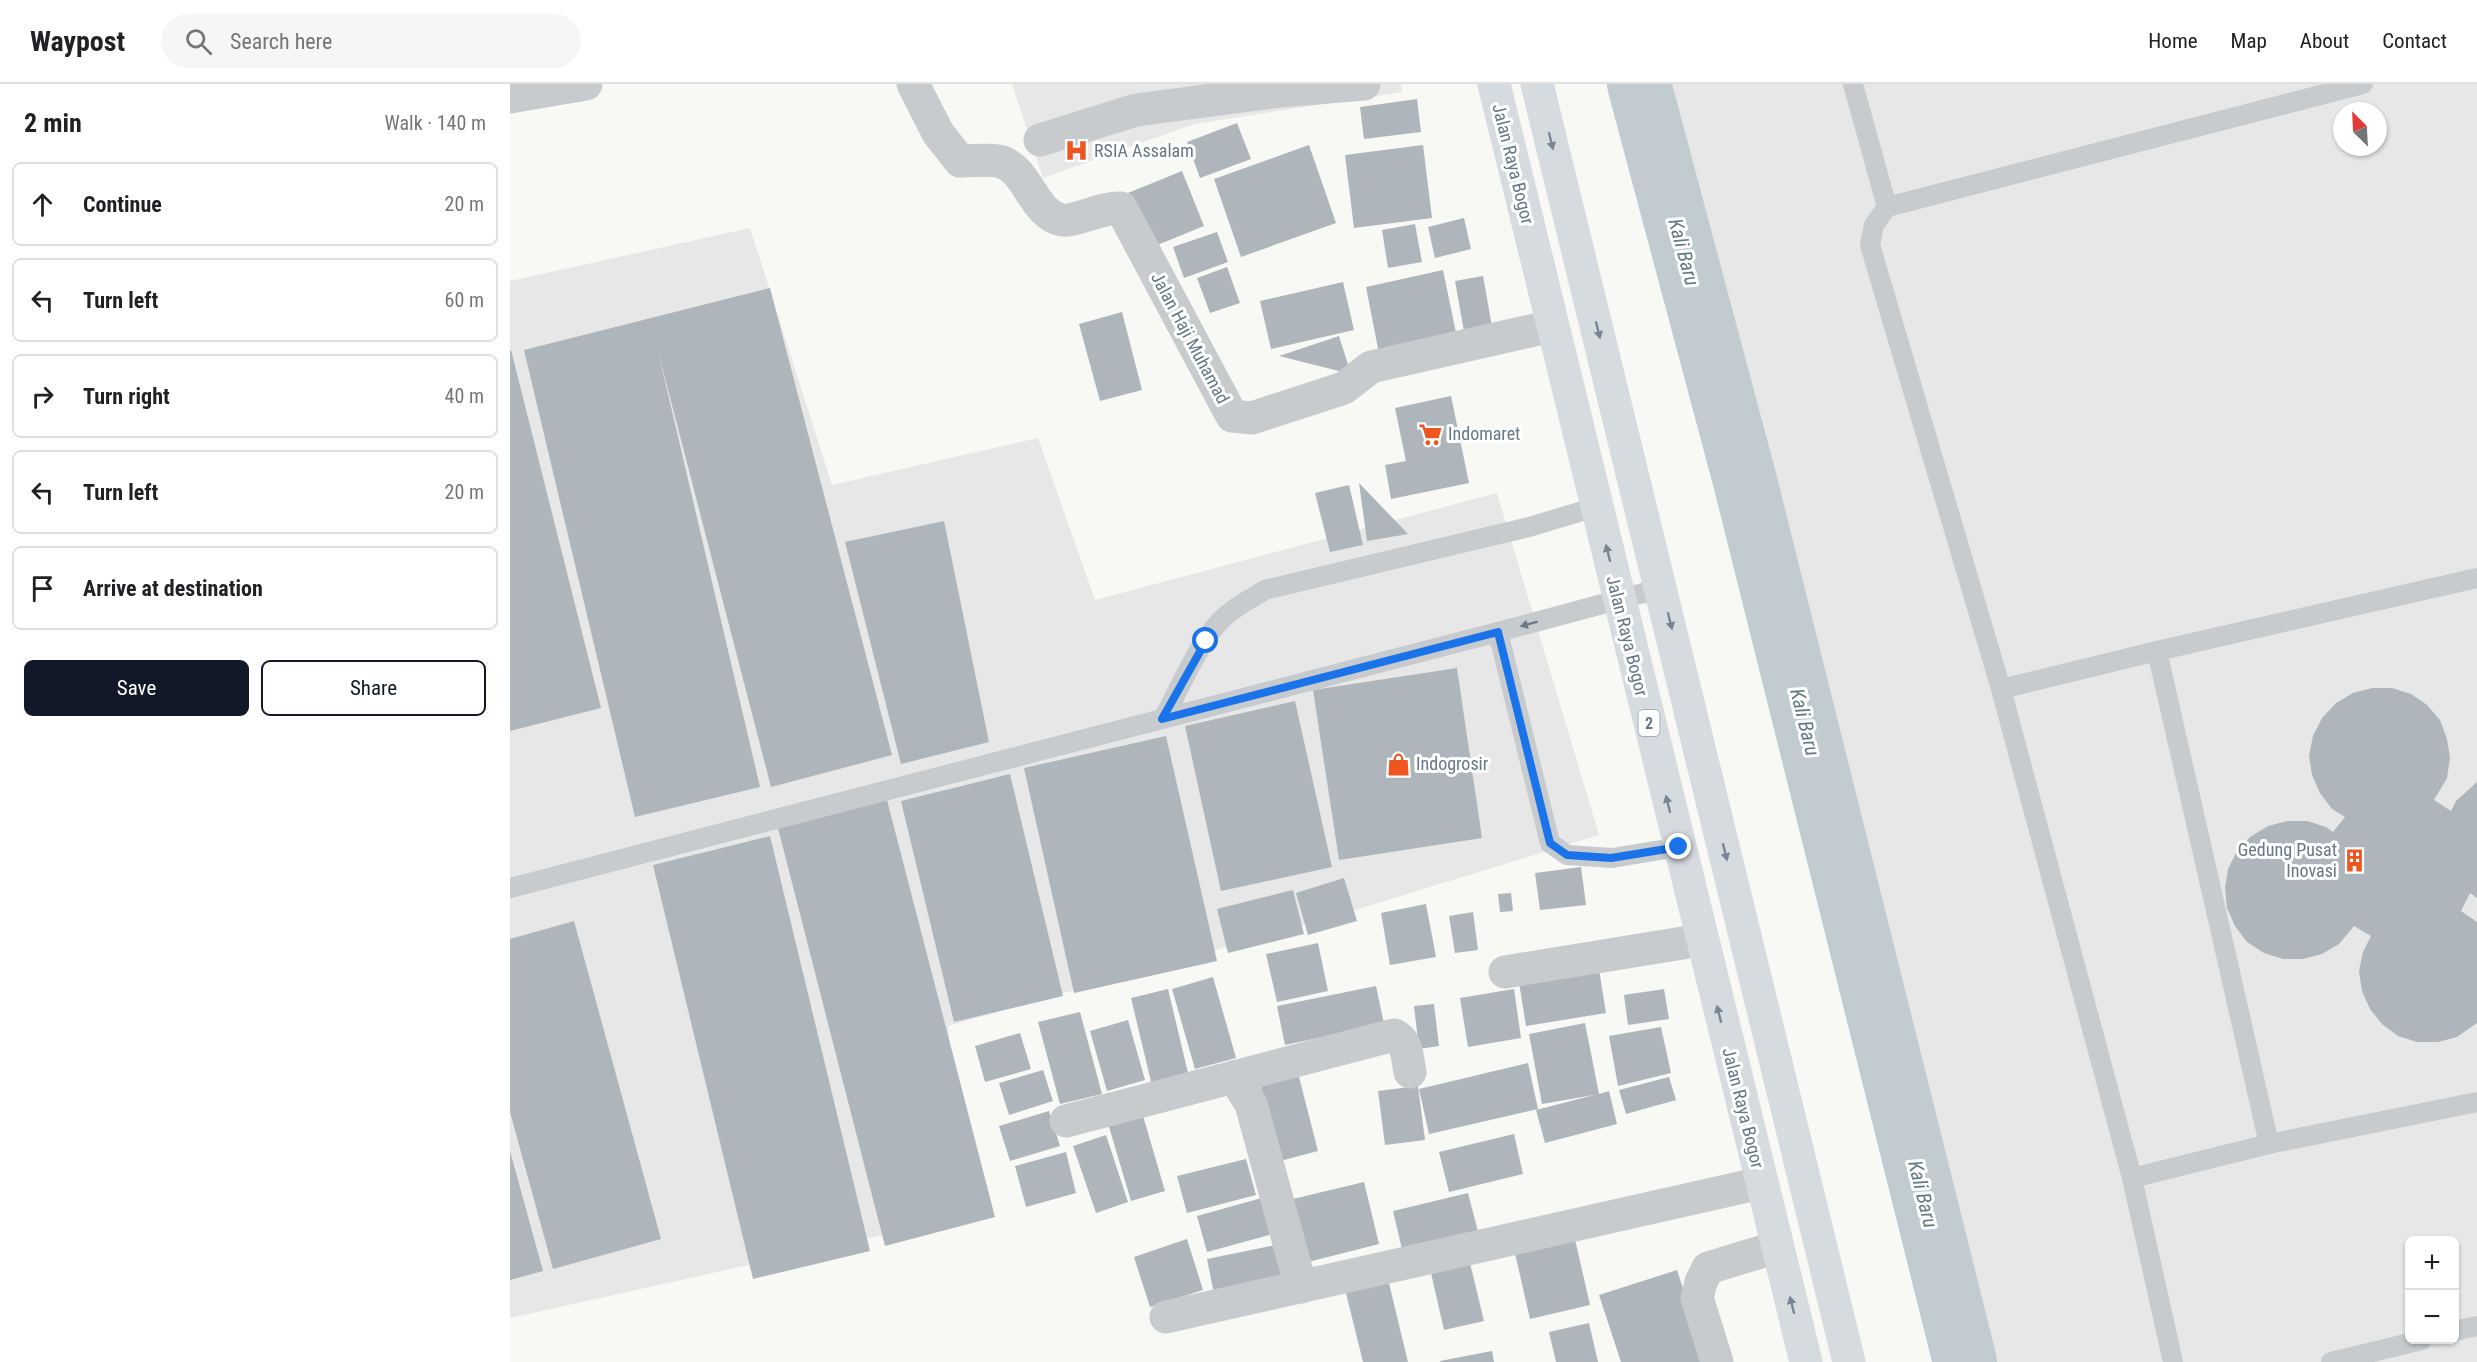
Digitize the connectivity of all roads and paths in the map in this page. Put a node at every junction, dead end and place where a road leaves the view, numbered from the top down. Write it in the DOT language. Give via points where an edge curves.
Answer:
graph roads {
  1 [pos="586,84"];
  2 [pos="913,84"];
  3 [pos="1364,84"];
  4 [pos="1494,84"];
  5 [pos="1538,84"];
  6 [pos="1853,84"];
  7 [pos="2363,84"];
  8 [pos="510,97"];
  9 [pos="1040,140"];
  10 [pos="1887,207"];
  11 [pos="1552,326"];
  12 [pos="1596,507"];
  13 [pos="2477,578"];
  14 [pos="1662,588"];
  15 [pos="1619,600"];
  16 [pos="1498,632"];
  17 [pos="2157,651"];
  18 [pos="2001,689"];
  19 [pos="1162,719"];
  20 [pos="1679,847"];
  21 [pos="510,888"];
  22 [pos="1701,940"];
  23 [pos="1505,972"];
  24 [pos="1410,1072"];
  25 [pos="1234,1077"];
  26 [pos="2477,1102"];
  27 [pos="1066,1121"];
  28 [pos="2269,1144"];
  29 [pos="2132,1178"];
  30 [pos="1761,1183"];
  31 [pos="1777,1247"];
  32 [pos="1301,1287"];
  33 [pos="1166,1317"];
  34 [pos="2477,1326"];
  35 [pos="2459,1330"];
  36 [pos="2405,1344"];
  37 [pos="1717,1362"];
  38 [pos="1806,1362"];
  39 [pos="1849,1362"];
  40 [pos="2173,1362"];
  41 [pos="2331,1362"];
  1 -- 8 [label="street"];
  2 -- 11 [label="street, Jalan Haji Muhamad" via="938,133 960,161 1000,161 1015,171 1048,215 1064,220 1121,208 1232,416 1251,418 1344,388 1371,367"];
  3 -- 9 [label="street" via="1136,110"];
  4 -- 11 [label="highway, Jalan Raya Bogor / 2"];
  5 -- 14 [label="highway, one-way"];
  6 -- 10 [label="lane"];
  7 -- 10 [label="lane"];
  10 -- 18 [label="lane" via="1874,225 1870,245"];
  11 -- 12 [label="highway, Jalan Raya Bogor / 2"];
  15 -- 12 [label="highway, Jalan Raya Bogor / 2, one-way"];
  12 -- 19 [label="lane" via="1529,527 1265,590 1219,622"];
  13 -- 17 [label="lane"];
  14 -- 15 [label="lane"];
  14 -- 39 [label="highway, one-way"];
  15 -- 16 [label="lane, one-way"];
  20 -- 15 [label="highway, Jalan Raya Bogor / 2, one-way"];
  16 -- 19 [label="lane"];
  16 -- 20 [label="lane" via="1550,843 1567,855 1611,858"];
  17 -- 18 [label="lane"];
  17 -- 28 [label="lane"];
  18 -- 29 [label="lane"];
  19 -- 21 [label="lane"];
  20 -- 22 [label="highway, Jalan Raya Bogor / 2"];
  22 -- 23 [label="street"];
  30 -- 22 [label="highway, Jalan Raya Bogor / 2, one-way"];
  24 -- 25 [label="street" via="1401,1038 1394,1035"];
  25 -- 27 [label="street"];
  25 -- 32 [label="street" via="1251,1104"];
  26 -- 28 [label="lane"];
  28 -- 29 [label="lane"];
  29 -- 40 [label="lane"];
  30 -- 31 [label="highway, Jalan Raya Bogor / 2"];
  30 -- 32 [label="street"];
  31 -- 37 [label="street" via="1708,1268 1697,1298"];
  38 -- 31 [label="highway, Jalan Raya Bogor / 2, one-way"];
  32 -- 33 [label="street"];
  34 -- 35 [label="lane"];
  36 -- 41 [label="lane"];
}
